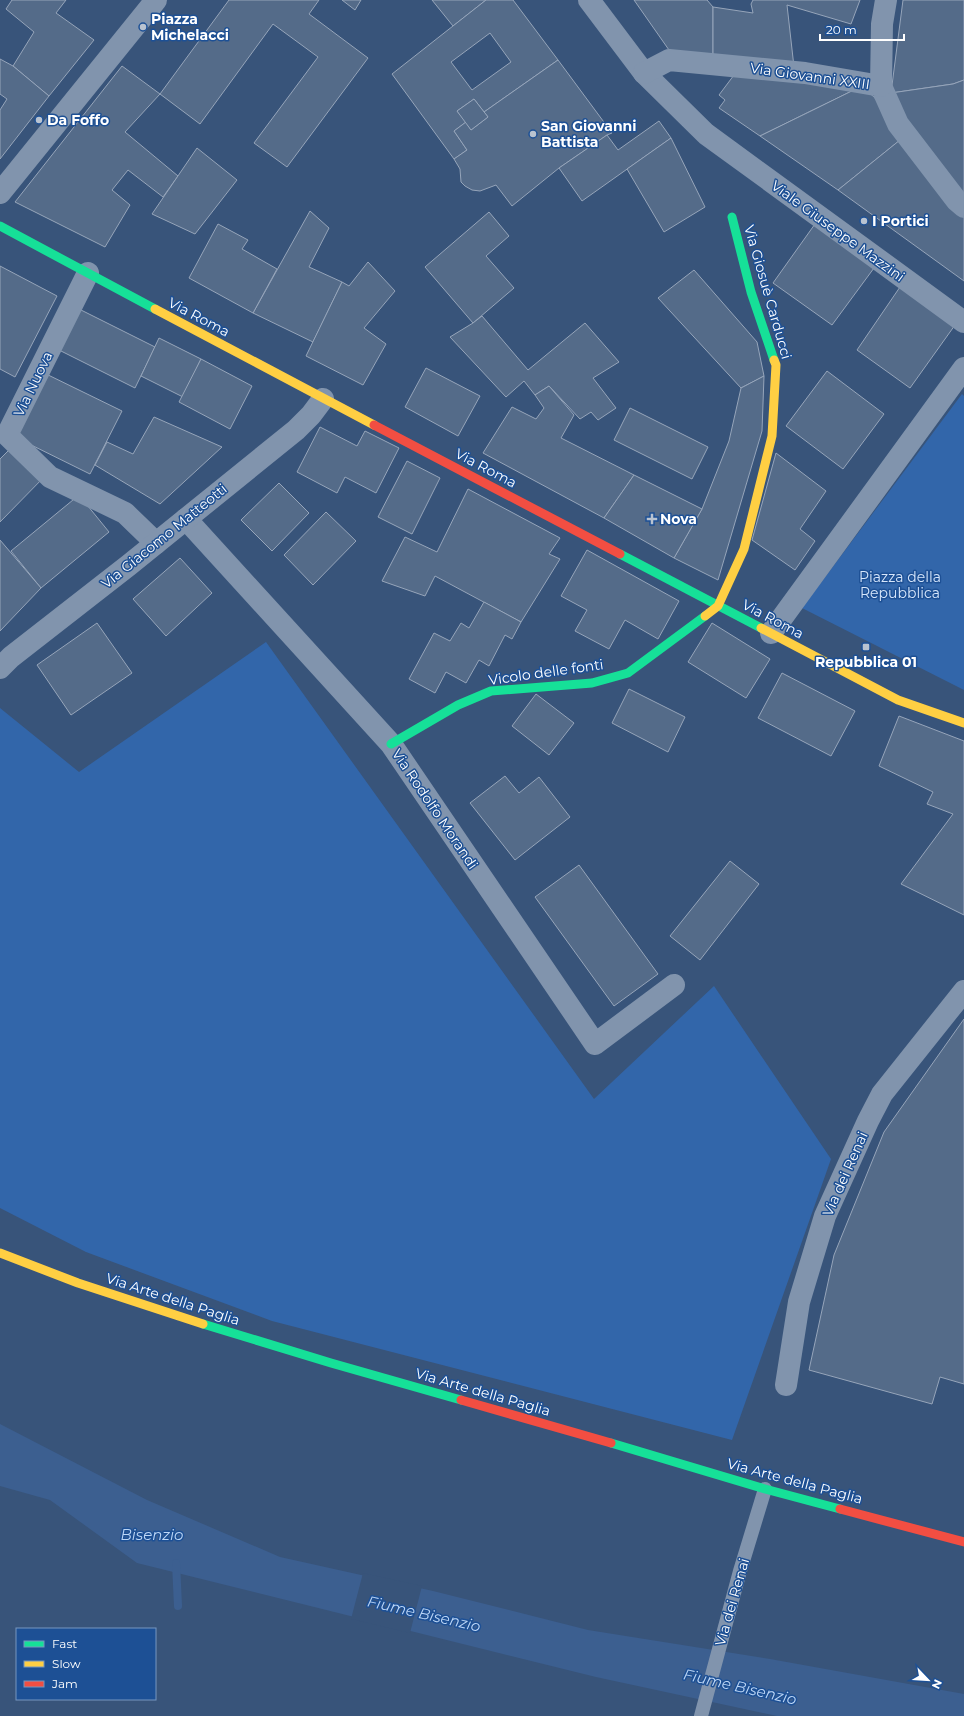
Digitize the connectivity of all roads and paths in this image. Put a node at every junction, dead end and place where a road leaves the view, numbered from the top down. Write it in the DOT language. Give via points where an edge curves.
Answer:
graph roads {
  1 [pos="156,0"];
  2 [pos="589,0"];
  3 [pos="886,0"];
  4 [pos="644,73"];
  5 [pos="881,86"];
  6 [pos="0,193"];
  7 [pos="964,207"];
  8 [pos="732,217"];
  9 [pos="0,226"];
  10 [pos="88,273"];
  11 [pos="964,322"];
  12 [pos="964,368"];
  13 [pos="323,399"];
  14 [pos="186,519"];
  15 [pos="156,543"];
  16 [pos="718,606"];
  17 [pos="771,634"];
  18 [pos="0,668"];
  19 [pos="964,722"];
  20 [pos="391,744"];
  21 [pos="674,985"];
  22 [pos="964,991"];
  23 [pos="0,1253"];
  24 [pos="786,1385"];
  25 [pos="766,1489"];
  26 [pos="964,1542"];
  27 [pos="701,1716"];
  1 -- 6 [label="street"];
  2 -- 4 [label="street, Viale Giuseppe Mazzini"];
  3 -- 5 [label="street" via="882,24"];
  4 -- 5 [label="street, Via Giovanni XXIII" via="669,60 805,73"];
  4 -- 11 [label="street, Viale Giuseppe Mazzini" via="712,139"];
  5 -- 7 [label="street, Via Giovanni XXIII" via="898,124"];
  8 -- 16 [label="main road, Via Giosuè Carducci" via="751,292 776,365 772,436 744,549"];
  9 -- 10 [label="main road, Via Roma"];
  10 -- 13 [label="main road, Via Roma"];
  10 -- 15 [label="street, Via Nuova" via="7,435 50,477 125,513"];
  12 -- 17 [label="street"];
  13 -- 14 [label="street, Via Giacomo Matteotti" via="296,430"];
  13 -- 16 [label="main road, Via Roma"];
  14 -- 15 [label="street, Via Giacomo Matteotti"];
  14 -- 20 [label="street, Via Rodolfo Morandi"];
  15 -- 18 [label="street, Via Giacomo Matteotti"];
  16 -- 17 [label="main road, Via Roma"];
  16 -- 20 [label="main road, Vicolo delle fonti" via="628,673 592,683 491,691 458,705"];
  17 -- 19 [label="main road, Via Roma" via="898,700"];
  20 -- 21 [label="street, Via Rodolfo Morandi" via="595,1044"];
  22 -- 24 [label="street, Via dei Renai" via="882,1094 825,1216 798,1302"];
  23 -- 25 [label="main road, Via Arte della Paglia" via="78,1283 180,1317"];
  25 -- 26 [label="main road, Via Arte della Paglia"];
  25 -- 27 [label="lane, Via dei Renai" via="740,1571"];
}
